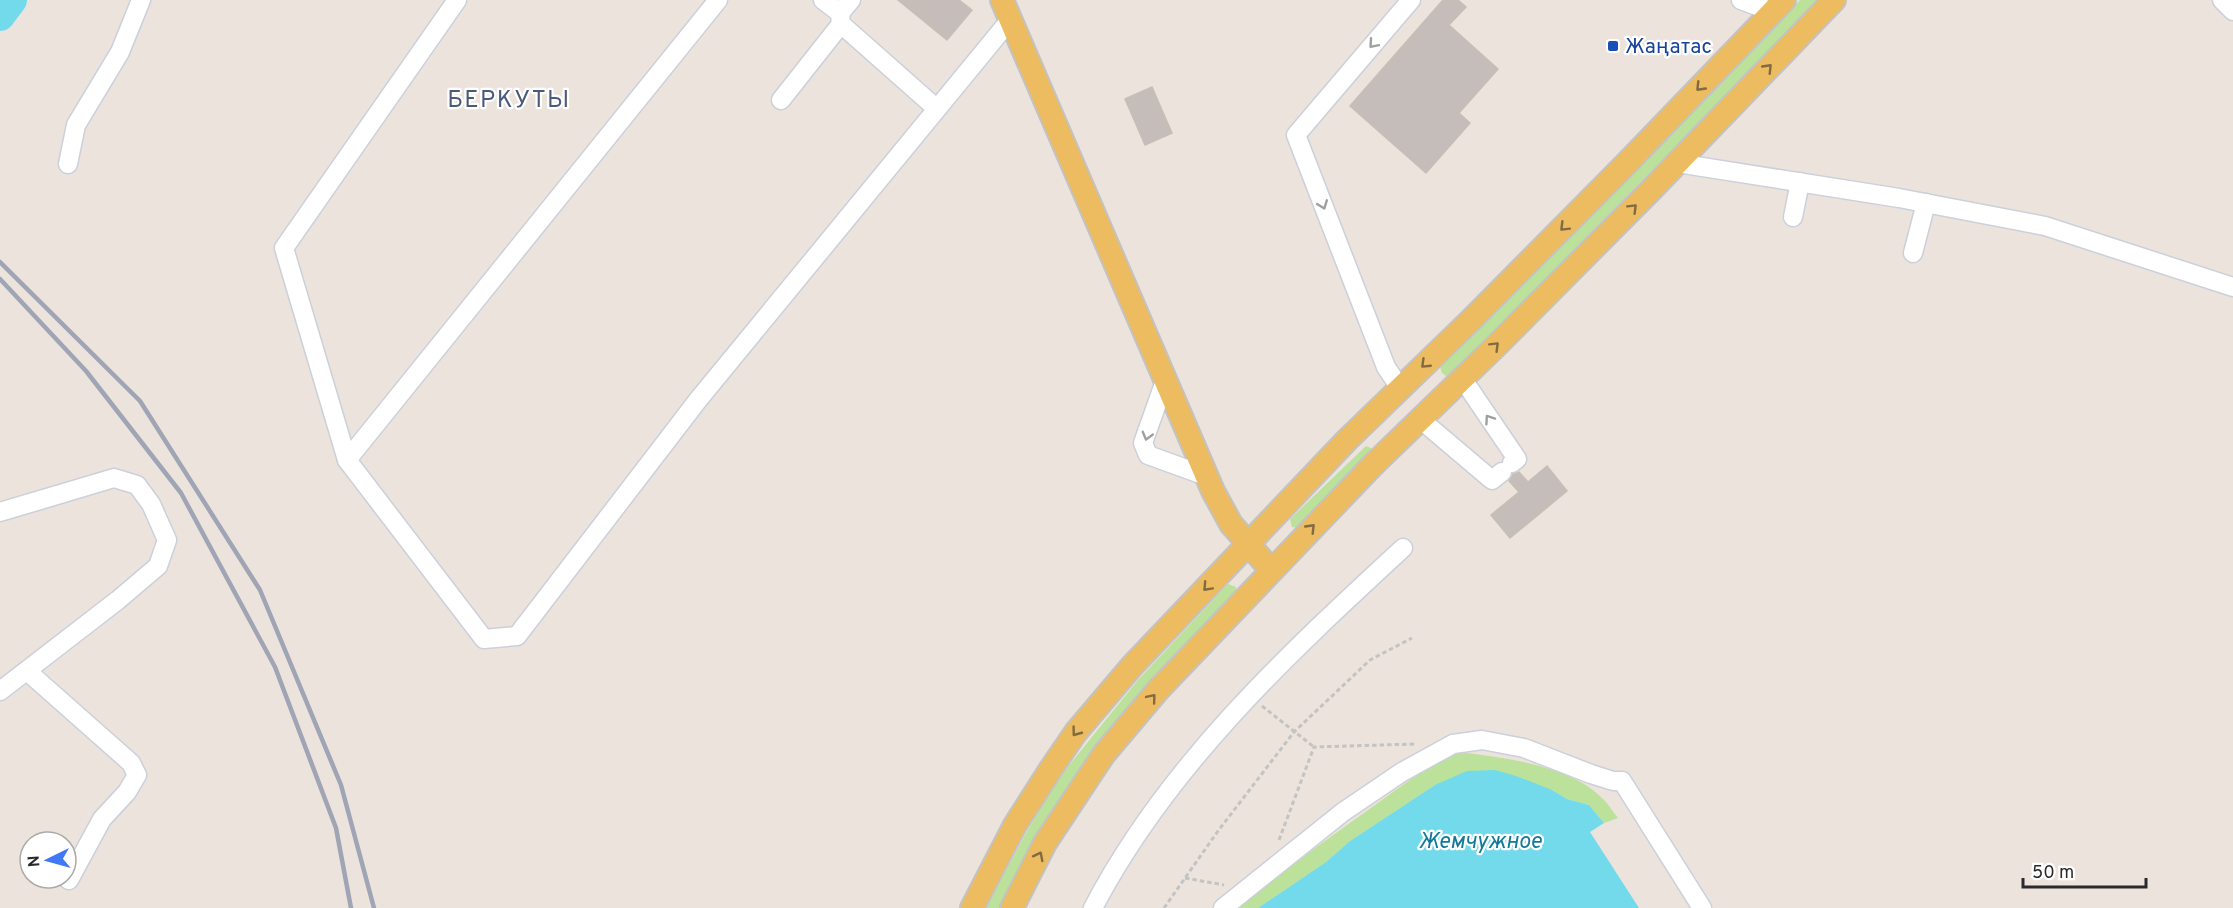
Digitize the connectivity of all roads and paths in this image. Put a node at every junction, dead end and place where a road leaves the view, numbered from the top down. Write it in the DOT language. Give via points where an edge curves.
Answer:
graph roads {
  1 [pos="141,0"];
  2 [pos="458,0"];
  3 [pos="718,0"];
  4 [pos="823,0"];
  5 [pos="1412,0"];
  6 [pos="1742,0"];
  7 [pos="1834,0"];
  8 [pos="2222,0"];
  9 [pos="1779,6"];
  10 [pos="1006,10"];
  11 [pos="2233,11"];
  12 [pos="844,12"];
  13 [pos="781,100"];
  14 [pos="936,108"];
  15 [pos="1677,163"];
  16 [pos="68,164"];
  17 [pos="1800,182"];
  18 [pos="1926,203"];
  19 [pos="1793,217"];
  20 [pos="1913,253"];
  21 [pos="2233,287"];
  22 [pos="1462,378"];
  23 [pos="1166,381"];
  24 [pos="1400,388"];
  25 [pos="1422,417"];
  26 [pos="347,460"];
  27 [pos="1206,476"];
  28 [pos="0,512"];
  29 [pos="1246,544"];
  30 [pos="1403,548"];
  31 [pos="1271,570"];
  32 [pos="1412,638"];
  33 [pos="27,671"];
  34 [pos="0,691"];
  35 [pos="1248,696"];
  36 [pos="1294,732"];
  37 [pos="1426,744"];
  38 [pos="1314,747"];
  39 [pos="1279,841"];
  40 [pos="78,863"];
  41 [pos="1185,878"];
  42 [pos="1247,888"];
  43 [pos="972,908"];
  44 [pos="1012,908"];
  45 [pos="1093,908"];
  46 [pos="1164,908"];
  47 [pos="1223,908"];
  48 [pos="1702,908"];
  1 -- 16 [label="street" via="120,52 76,125"];
  2 -- 26 [label="street" via="284,248"];
  3 -- 26 [label="street"];
  4 -- 12 [label="street"];
  5 -- 24 [label="street, one-way" via="1296,135 1386,367"];
  6 -- 9 [label="street"];
  15 -- 7 [label="main road, one-way"];
  8 -- 11 [label="street"];
  9 -- 24 [label="main road, one-way"];
  10 -- 14 [label="street"];
  10 -- 23 [label="main road"];
  12 -- 13 [label="street"];
  12 -- 14 [label="street"];
  14 -- 26 [label="street" via="698,400 517,636 484,639"];
  15 -- 17 [label="street"];
  22 -- 15 [label="main road, one-way"];
  17 -- 18 [label="street"];
  17 -- 19 [label="street"];
  18 -- 20 [label="street"];
  18 -- 21 [label="street" via="2045,226"];
  22 -- 25 [label="main road"];
  25 -- 22 [label="street, one-way" via="1492,480 1516,459"];
  23 -- 27 [label="main road"];
  23 -- 27 [label="street, one-way" via="1143,443 1148,455"];
  24 -- 25 [label="main road"];
  24 -- 29 [label="main road"];
  31 -- 25 [label="main road, one-way"];
  27 -- 29 [label="main road"];
  28 -- 33 [label="street" via="114,478 137,485 151,504 167,540 158,566"];
  29 -- 31 [label="main road"];
  29 -- 43 [label="main road, one-way" via="1076,732 1015,825"];
  30 -- 35 [label="street"];
  44 -- 31 [label="main road, one-way" via="1046,843 1104,754 1158,690"];
  32 -- 36 [label="path" via="1370,660"];
  33 -- 34 [label="street"];
  33 -- 40 [label="street" via="131,763 137,775 102,819"];
  35 -- 36 [label="path"];
  35 -- 45 [label="street" via="1165,795"];
  36 -- 38 [label="path"];
  36 -- 41 [label="path"];
  37 -- 38 [label="path"];
  38 -- 39 [label="path"];
  41 -- 42 [label="path"];
  41 -- 46 [label="path"];
  42 -- 47 [label="street"];
  42 -- 48 [label="street" via="1343,812 1402,772 1453,744 1482,740 1524,748 1591,774 1623,781"];
}
